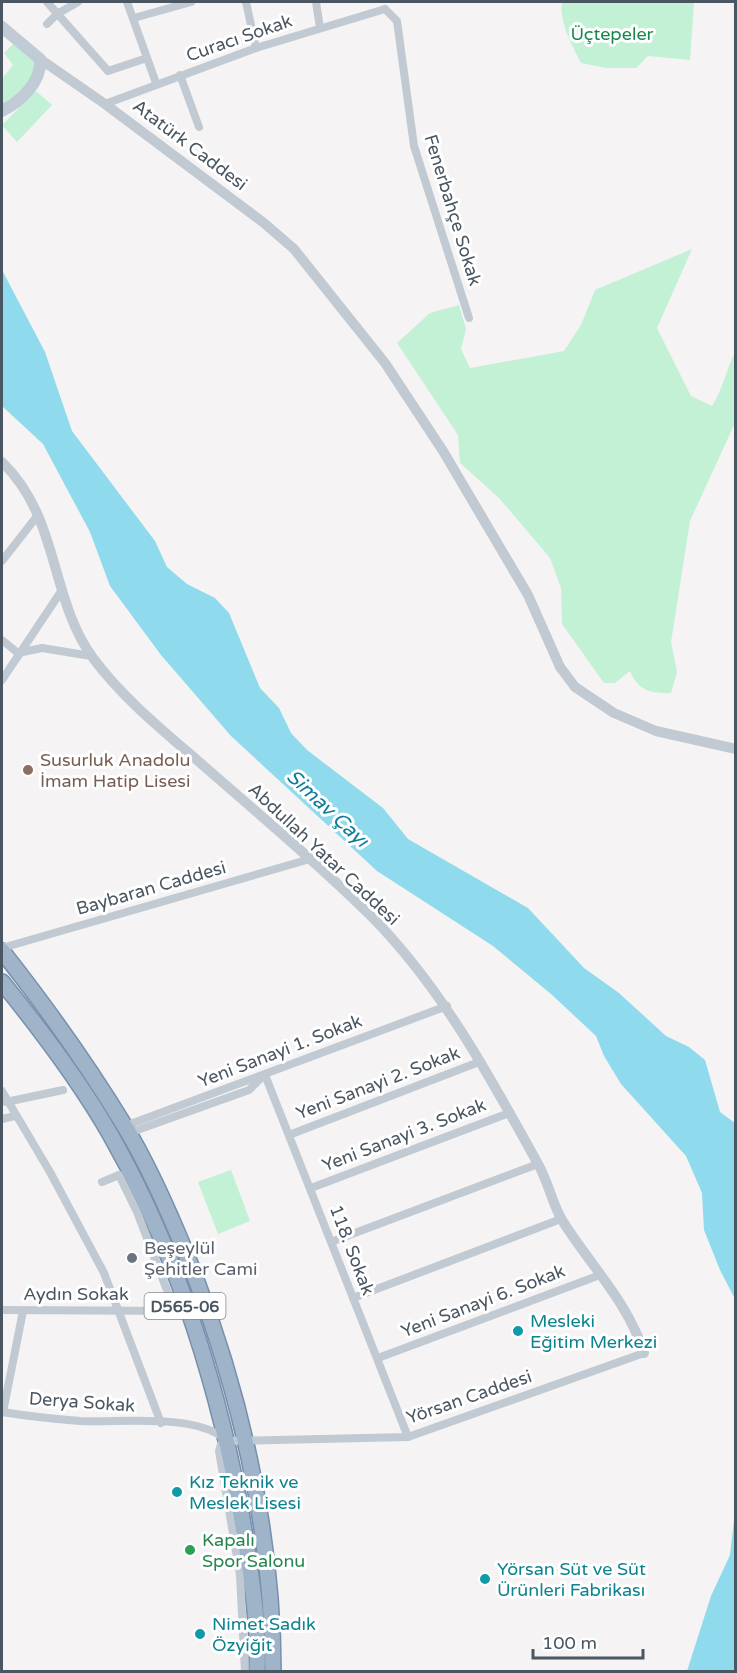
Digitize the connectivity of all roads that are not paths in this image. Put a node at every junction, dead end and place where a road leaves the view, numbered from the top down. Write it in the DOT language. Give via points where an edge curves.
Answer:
graph roads {
  1 [pos="46,2"];
  2 [pos="78,2"];
  3 [pos="127,2"];
  4 [pos="191,2"];
  5 [pos="246,2"];
  6 [pos="316,2"];
  7 [pos="385,4"];
  8 [pos="57,14"];
  9 [pos="134,18"];
  10 [pos="47,24"];
  11 [pos="2,27"];
  12 [pos="320,28"];
  13 [pos="256,48"];
  14 [pos="147,58"];
  15 [pos="40,59"];
  16 [pos="62,75"];
  17 [pos="180,75"];
  18 [pos="36,82"];
  19 [pos="156,83"];
  20 [pos="105,104"];
  21 [pos="2,111"];
  22 [pos="200,127"];
  23 [pos="469,318"];
  24 [pos="2,462"];
  25 [pos="38,515"];
  26 [pos="2,561"];
  27 [pos="62,590"];
  28 [pos="2,640"];
  29 [pos="18,653"];
  30 [pos="92,656"];
  31 [pos="2,680"];
  32 [pos="735,749"];
  33 [pos="310,859"];
  34 [pos="2,950"];
  35 [pos="2,982"];
  36 [pos="447,1006"];
  37 [pos="479,1062"];
  38 [pos="265,1075"];
  39 [pos="63,1090"];
  40 [pos="2,1091"];
  41 [pos="6,1102"];
  42 [pos="509,1113"];
  43 [pos="15,1116"];
  44 [pos="2,1119"];
  45 [pos="127,1130"];
  46 [pos="289,1135"];
  47 [pos="538,1164"];
  48 [pos="102,1182"];
  49 [pos="311,1188"];
  50 [pos="561,1219"];
  51 [pos="331,1242"];
  52 [pos="600,1275"];
  53 [pos="353,1298"];
  54 [pos="2,1310"];
  55 [pos="119,1310"];
  56 [pos="23,1311"];
  57 [pos="181,1311"];
  58 [pos="201,1351"];
  59 [pos="644,1353"];
  60 [pos="378,1358"];
  61 [pos="2,1412"];
  62 [pos="160,1423"];
  63 [pos="244,1434"];
  64 [pos="408,1437"];
  65 [pos="223,1446"];
  66 [pos="245,1671"];
  67 [pos="257,1671"];
  68 [pos="273,1671"];
  1 -- 8 [label="street"];
  2 -- 8 [label="street"];
  3 -- 9 [label="street"];
  4 -- 9 [label="street"];
  5 -- 13 [label="street"];
  6 -- 12 [label="street"];
  7 -- 12 [label="street, Curacı Sokak"];
  7 -- 23 [label="street, Fenerbahçe Sokak" via="397,21 414,146"];
  8 -- 10 [label="street"];
  8 -- 14 [label="street" via="108,71"];
  9 -- 14 [label="street"];
  11 -- 15 [label="main road, Atatürk Caddesi" via="31,46"];
  12 -- 13 [label="street, Curacı Sokak"];
  13 -- 17 [label="street, Curacı Sokak"];
  14 -- 19 [label="street"];
  15 -- 16 [label="street, Atatürk Caddesi"];
  15 -- 18 [label="main road"];
  16 -- 18 [label="street" via="50,75"];
  16 -- 20 [label="street, Atatürk Caddesi"];
  17 -- 19 [label="street, Curacı Sokak"];
  17 -- 22 [label="street"];
  18 -- 21 [label="main road"];
  19 -- 20 [label="street, Curacı Sokak"];
  20 -- 32 [label="street, Atatürk Caddesi" via="264,222 294,249 343,307 386,363 443,451 528,595 560,667 575,687 614,713 656,731"];
  24 -- 25 [label="street, Abdullah Yatar Caddesi" via="15,475"];
  25 -- 26 [label="street"];
  25 -- 27 [label="street, Abdullah Yatar Caddesi"];
  27 -- 29 [label="street"];
  27 -- 30 [label="street, Abdullah Yatar Caddesi"];
  28 -- 29 [label="street"];
  29 -- 30 [label="street" via="42,648"];
  29 -- 31 [label="street"];
  30 -- 33 [label="street, Abdullah Yatar Caddesi" via="165,732"];
  33 -- 34 [label="street, Baybaran Caddesi"];
  33 -- 36 [label="street, Abdullah Yatar Caddesi" via="374,919"];
  34 -- 45 [label="highway, D565-06" via="53,1016"];
  35 -- 57 [label="highway, D565-06" via="39,1027 110,1133 154,1222"];
  36 -- 37 [label="street, Abdullah Yatar Caddesi"];
  36 -- 38 [label="street, Yeni Sanayi 1. Sokak"];
  37 -- 42 [label="street, Abdullah Yatar Caddesi"];
  37 -- 46 [label="street, Yeni Sanayi 2. Sokak"];
  38 -- 45 [label="street, Yeni Sanayi 1. Sokak" via="249,1090"];
  38 -- 46 [label="street, 118. Sokak"];
  39 -- 41 [label="street"];
  40 -- 41 [label="street"];
  41 -- 43 [label="street"];
  42 -- 47 [label="street, Abdullah Yatar Caddesi"];
  42 -- 49 [label="street, Yeni Sanayi 3. Sokak"];
  43 -- 44 [label="street"];
  43 -- 55 [label="street" via="77,1222"];
  45 -- 63 [label="highway, D565-06" via="169,1212 214,1323"];
  46 -- 49 [label="street, 118. Sokak"];
  47 -- 50 [label="street, Abdullah Yatar Caddesi"];
  47 -- 51 [label="street"];
  48 -- 57 [label="street" via="119,1175"];
  49 -- 51 [label="street, 118. Sokak"];
  50 -- 52 [label="street, Abdullah Yatar Caddesi"];
  50 -- 53 [label="street"];
  51 -- 53 [label="street, 118. Sokak"];
  52 -- 59 [label="street, Abdullah Yatar Caddesi" via="636,1328"];
  52 -- 60 [label="street, Yeni Sanayi 6. Sokak"];
  53 -- 60 [label="street, 118. Sokak"];
  54 -- 56 [label="street, Aydın Sokak"];
  55 -- 56 [label="street, Aydın Sokak"];
  55 -- 57 [label="street, Aydın Sokak"];
  55 -- 62 [label="street"];
  56 -- 61 [label="street"];
  57 -- 58 [label="highway, D565-06"];
  58 -- 63 [label="highway" via="214,1372 234,1438"];
  58 -- 65 [label="highway, D565-06" via="214,1387"];
  59 -- 64 [label="street, Yörsan Caddesi"];
  60 -- 64 [label="street, 118. Sokak"];
  61 -- 62 [label="street, Derya Sokak"];
  62 -- 65 [label="street, Derya Sokak" via="210,1430"];
  63 -- 64 [label="street, Yörsan Caddesi"];
  63 -- 65 [label="street, Yörsan Caddesi"];
  63 -- 68 [label="highway, D565-06" via="267,1572"];
  65 -- 66 [label="street" via="240,1575"];
  65 -- 67 [label="highway, D565-06" via="251,1574"];
}
